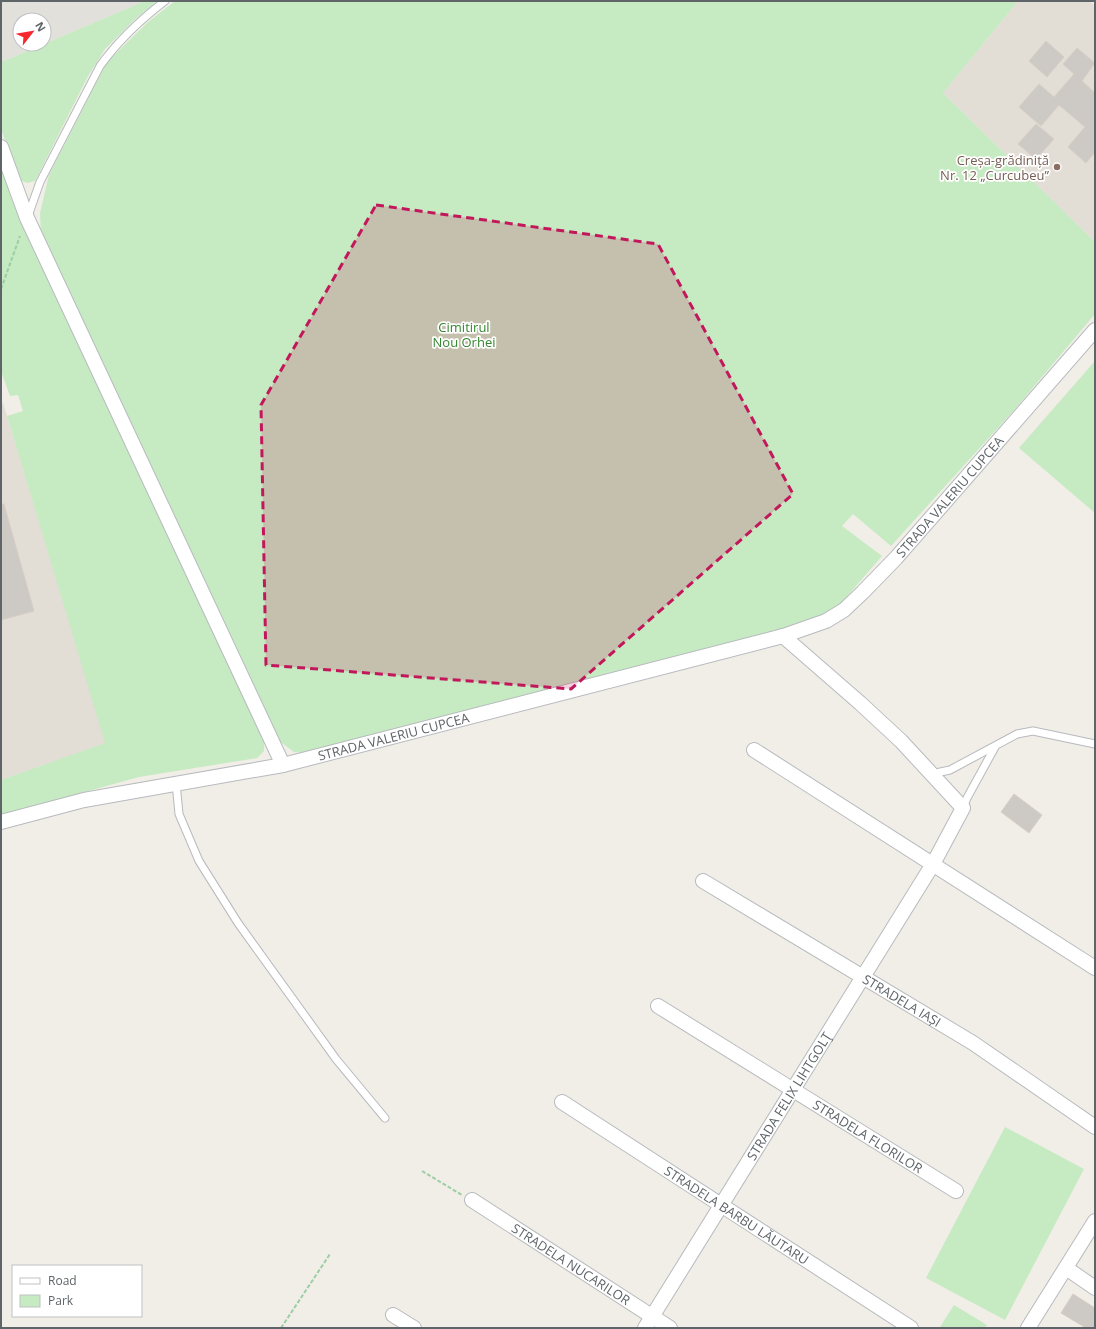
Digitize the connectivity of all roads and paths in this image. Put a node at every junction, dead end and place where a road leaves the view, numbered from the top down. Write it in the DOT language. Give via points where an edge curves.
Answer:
graph roads {
  1 [pos="165,1"];
  2 [pos="1,147"];
  3 [pos="27,218"];
  4 [pos="1,289"];
  5 [pos="1095,330"];
  6 [pos="783,636"];
  7 [pos="1095,744"];
  8 [pos="995,747"];
  9 [pos="754,750"];
  10 [pos="283,765"];
  11 [pos="931,774"];
  12 [pos="176,783"];
  13 [pos="963,808"];
  14 [pos="1,822"];
  15 [pos="933,864"];
  16 [pos="703,881"];
  17 [pos="1095,968"];
  18 [pos="864,977"];
  19 [pos="658,1006"];
  20 [pos="794,1090"];
  21 [pos="562,1102"];
  22 [pos="385,1118"];
  23 [pos="1095,1127"];
  24 [pos="422,1171"];
  25 [pos="956,1191"];
  26 [pos="472,1200"];
  27 [pos="722,1205"];
  28 [pos="1095,1221"];
  29 [pos="330,1254"];
  30 [pos="1066,1268"];
  31 [pos="1095,1288"];
  32 [pos="393,1315"];
  33 [pos="649,1323"];
  34 [pos="281,1328"];
  35 [pos="414,1328"];
  36 [pos="670,1328"];
  37 [pos="912,1328"];
  38 [pos="1028,1328"];
  1 -- 3 [label="lane" via="146,15 113,48 100,66 40,182"];
  2 -- 3 [label="street"];
  3 -- 4 [label="path"];
  3 -- 10 [label="street"];
  5 -- 6 [label="street, STRADA VALERIU CUPCEA" via="863,592 844,610 826,621"];
  6 -- 10 [label="street, STRADA VALERIU CUPCEA"];
  6 -- 11 [label="street" via="866,708"];
  7 -- 8 [label="lane" via="1033,731 1017,734"];
  8 -- 11 [label="lane" via="950,770"];
  8 -- 13 [label="lane"];
  9 -- 15 [label="street"];
  10 -- 12 [label="street, STRADA VALERIU CUPCEA"];
  11 -- 13 [label="street"];
  12 -- 14 [label="street, STRADA VALERIU CUPCEA" via="84,800"];
  12 -- 22 [label="lane" via="179,814 199,861 234,917 336,1059"];
  13 -- 15 [label="street, STRADA FELIX LIHTGOLŢ"];
  15 -- 17 [label="street"];
  15 -- 18 [label="street, STRADA FELIX LIHTGOLŢ"];
  16 -- 18 [label="street, STRADELA IAȘI"];
  18 -- 20 [label="street, STRADA FELIX LIHTGOLŢ"];
  18 -- 23 [label="street, STRADELA IAȘI" via="973,1043"];
  19 -- 20 [label="street, STRADELA FLORILOR"];
  20 -- 25 [label="street, STRADELA FLORILOR"];
  20 -- 27 [label="street, STRADA FELIX LIHTGOLŢ"];
  21 -- 27 [label="street, STRADELA BARBU LĂUTARU"];
  24 -- 26 [label="path"];
  26 -- 33 [label="street, STRADELA NUCARILOR"];
  27 -- 33 [label="street, STRADA FELIX LIHTGOLŢ"];
  27 -- 37 [label="street, STRADELA BARBU LĂUTARU"];
  28 -- 30 [label="street"];
  29 -- 34 [label="path"];
  30 -- 31 [label="street"];
  30 -- 38 [label="street"];
  32 -- 35 [label="street"];
  33 -- 36 [label="street, STRADELA NUCARILOR"];
}
